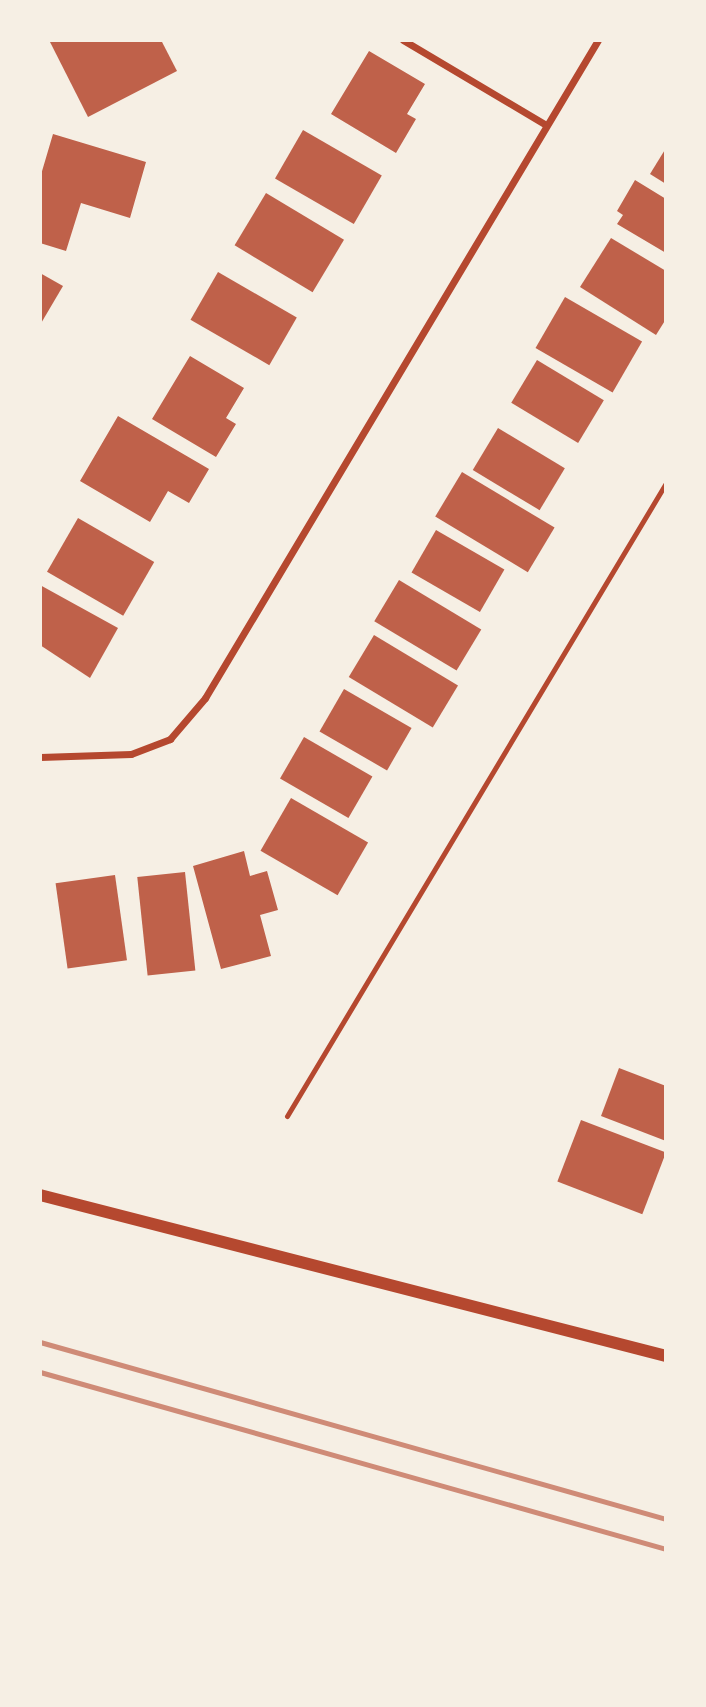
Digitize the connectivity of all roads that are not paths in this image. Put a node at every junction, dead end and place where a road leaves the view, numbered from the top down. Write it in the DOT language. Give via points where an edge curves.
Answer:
graph roads {
  1 [pos="403,40"];
  2 [pos="598,40"];
  3 [pos="546,125"];
  4 [pos="666,483"];
  5 [pos="40,757"];
  6 [pos="287,1116"];
  7 [pos="40,1195"];
  8 [pos="666,1356"];
  1 -- 3 [label="street"];
  2 -- 3 [label="street"];
  3 -- 5 [label="street" via="205,698 170,739 131,754"];
  4 -- 6 [label="lane"];
  7 -- 8 [label="street"];
}
